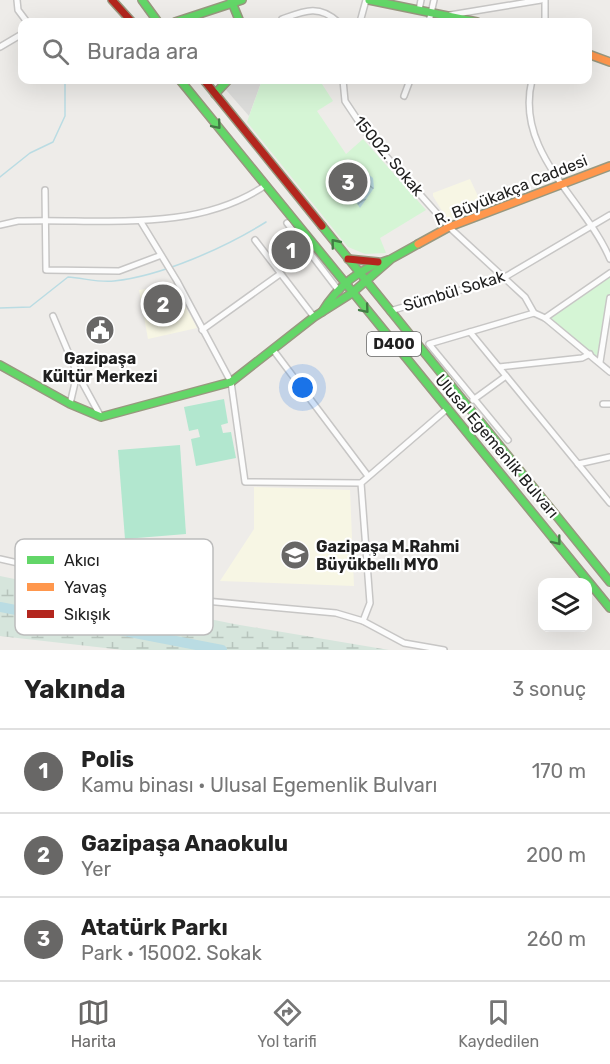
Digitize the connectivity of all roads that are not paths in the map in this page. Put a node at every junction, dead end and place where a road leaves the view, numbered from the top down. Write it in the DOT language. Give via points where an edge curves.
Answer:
graph roads {
  1 [pos="17,0"];
  2 [pos="112,0"];
  3 [pos="141,0"];
  4 [pos="242,0"];
  5 [pos="369,0"];
  6 [pos="421,0"];
  7 [pos="434,0"];
  8 [pos="541,0"];
  9 [pos="545,0"];
  10 [pos="231,1"];
  11 [pos="407,4"];
  12 [pos="419,10"];
  13 [pos="432,13"];
  14 [pos="446,16"];
  15 [pos="24,18"];
  16 [pos="128,18"];
  17 [pos="155,18"];
  18 [pos="200,18"];
  19 [pos="238,18"];
  20 [pos="285,18"];
  21 [pos="332,18"];
  22 [pos="362,18"];
  23 [pos="430,18"];
  24 [pos="456,18"];
  25 [pos="545,18"];
  26 [pos="18,36"];
  27 [pos="0,47"];
  28 [pos="592,55"];
  29 [pos="608,60"];
  30 [pos="183,84"];
  31 [pos="207,84"];
  32 [pos="224,84"];
  33 [pos="343,84"];
  34 [pos="408,84"];
  35 [pos="532,84"];
  36 [pos="215,94"];
  37 [pos="404,96"];
  38 [pos="610,166"];
  39 [pos="558,183"];
  40 [pos="266,185"];
  41 [pos="45,190"];
  42 [pos="610,216"];
  43 [pos="46,220"];
  44 [pos="141,222"];
  45 [pos="287,224"];
  46 [pos="0,225"];
  47 [pos="591,226"];
  48 [pos="449,227"];
  49 [pos="255,240"];
  50 [pos="159,256"];
  51 [pos="348,259"];
  52 [pos="391,259"];
  53 [pos="610,259"];
  54 [pos="378,262"];
  55 [pos="360,273"];
  56 [pos="610,273"];
  57 [pos="280,274"];
  58 [pos="505,277"];
  59 [pos="367,282"];
  60 [pos="346,285"];
  61 [pos="339,291"];
  62 [pos="352,293"];
  63 [pos="610,298"];
  64 [pos="390,311"];
  65 [pos="322,312"];
  66 [pos="534,313"];
  67 [pos="53,316"];
  68 [pos="314,317"];
  69 [pos="545,318"];
  70 [pos="202,330"];
  71 [pos="470,332"];
  72 [pos="274,351"];
  73 [pos="590,354"];
  74 [pos="600,362"];
  75 [pos="0,365"];
  76 [pos="499,367"];
  77 [pos="610,372"];
  78 [pos="77,373"];
  79 [pos="506,375"];
  80 [pos="231,382"];
  81 [pos="475,399"];
  82 [pos="70,404"];
  83 [pos="603,404"];
  84 [pos="610,404"];
  85 [pos="467,405"];
  86 [pos="448,408"];
  87 [pos="101,417"];
  88 [pos="508,440"];
  89 [pos="610,458"];
  90 [pos="578,464"];
  91 [pos="368,476"];
  92 [pos="361,483"];
  93 [pos="610,503"];
  94 [pos="0,559"];
  95 [pos="15,562"];
  96 [pos="610,582"];
  97 [pos="213,602"];
  98 [pos="610,608"];
  99 [pos="363,621"];
  100 [pos="444,650"];
  1 -- 15 [label="street"];
  2 -- 16 [label="main road"];
  3 -- 17 [label="main road"];
  4 -- 10 [label="main road"];
  5 -- 11 [label="main road"];
  5 -- 22 [label="street"];
  6 -- 12 [label="street"];
  7 -- 13 [label="street"];
  8 -- 14 [label="street"];
  9 -- 25 [label="street"];
  10 -- 18 [label="main road"];
  10 -- 19 [label="main road"];
  11 -- 12 [label="main road"];
  12 -- 13 [label="main road"];
  13 -- 14 [label="main road"];
  13 -- 23 [label="street"];
  14 -- 24 [label="main road"];
  20 -- 21 [label="street" via="317,9"];
  26 -- 27 [label="street"];
  28 -- 29 [label="main road"];
  30 -- 40 [label="main road, Ulusal Egemenlik Bulvarı / D400, one-way"];
  31 -- 36 [label="main road, Ulusal Egemenlik Bulvarı / D400"];
  32 -- 36 [label="main road"];
  33 -- 48 [label="street, 15002. Sokak" via="345,101 369,137"];
  34 -- 37 [label="street"];
  35 -- 39 [label="street" via="530,115"];
  51 -- 36 [label="main road, Ulusal Egemenlik Bulvarı / D400, one-way"];
  38 -- 39 [label="main road, R. Büyükakça Caddesi"];
  39 -- 47 [label="street"];
  39 -- 48 [label="main road, R. Büyükakça Caddesi"];
  40 -- 44 [label="street" via="238,201"];
  40 -- 60 [label="main road, Ulusal Egemenlik Bulvarı / D400"];
  41 -- 43 [label="street"];
  42 -- 47 [label="street, Sümbül Sokak"];
  43 -- 44 [label="street"];
  43 -- 46 [label="street"];
  43 -- 50 [label="street" via="46,270 119,271"];
  44 -- 50 [label="street"];
  45 -- 61 [label="street"];
  47 -- 53 [label="street"];
  47 -- 58 [label="street, Sümbül Sokak"];
  48 -- 52 [label="main road, R. Büyükakça Caddesi"];
  48 -- 58 [label="street, 15002. Sokak"];
  49 -- 57 [label="street"];
  50 -- 70 [label="street"];
  51 -- 54 [label="main road"];
  51 -- 55 [label="main road, Ulusal Egemenlik Bulvarı / D400"];
  52 -- 54 [label="main road, R. Büyükakça Caddesi"];
  52 -- 59 [label="main road, R. Büyükakça Caddesi"];
  54 -- 55 [label="main road, R. Büyükakça Caddesi"];
  55 -- 59 [label="main road, Ulusal Egemenlik Bulvarı / D400"];
  55 -- 60 [label="main road, R. Büyükakça Caddesi"];
  56 -- 69 [label="street"];
  57 -- 68 [label="street"];
  57 -- 70 [label="street"];
  58 -- 64 [label="street, Sümbül Sokak"];
  58 -- 66 [label="street, 15002. Sokak" via="525,297"];
  59 -- 62 [label="main road, R. Büyükakça Caddesi"];
  59 -- 64 [label="main road, Ulusal Egemenlik Bulvarı / D400"];
  60 -- 61 [label="main road, R. Büyükakça Caddesi"];
  60 -- 62 [label="main road, Ulusal Egemenlik Bulvarı / D400"];
  61 -- 65 [label="main road, R. Büyükakça Caddesi"];
  62 -- 65 [label="main road, R. Büyükakça Caddesi"];
  62 -- 86 [label="main road, Ulusal Egemenlik Bulvarı / D400, one-way"];
  63 -- 74 [label="street"];
  64 -- 85 [label="main road, Ulusal Egemenlik Bulvarı / D400"];
  65 -- 68 [label="main road, R. Büyükakça Caddesi"];
  66 -- 69 [label="street"];
  66 -- 71 [label="street"];
  67 -- 78 [label="street"];
  68 -- 72 [label="main road, R. Büyükakça Caddesi"];
  69 -- 73 [label="street"];
  70 -- 80 [label="street"];
  71 -- 76 [label="street"];
  71 -- 81 [label="street" via="429,344"];
  72 -- 80 [label="main road, R. Büyükakça Caddesi"];
  72 -- 91 [label="street"];
  73 -- 74 [label="street"];
  73 -- 76 [label="street"];
  74 -- 77 [label="street"];
  75 -- 82 [label="main road"];
  76 -- 79 [label="street"];
  78 -- 82 [label="street"];
  78 -- 87 [label="street"];
  79 -- 81 [label="street"];
  79 -- 90 [label="street"];
  80 -- 87 [label="main road"];
  80 -- 92 [label="street" via="245,482"];
  81 -- 85 [label="street"];
  81 -- 88 [label="street"];
  82 -- 87 [label="main road"];
  83 -- 84 [label="street"];
  85 -- 96 [label="main road, Ulusal Egemenlik Bulvarı / D400"];
  86 -- 91 [label="street"];
  86 -- 98 [label="main road, Ulusal Egemenlik Bulvarı / D400, one-way"];
  89 -- 90 [label="street"];
  90 -- 93 [label="street"];
  91 -- 92 [label="street"];
  92 -- 99 [label="street" via="370,603"];
  94 -- 95 [label="street"];
  97 -- 99 [label="street" via="336,613"];
  99 -- 100 [label="street" via="404,643"];
}
